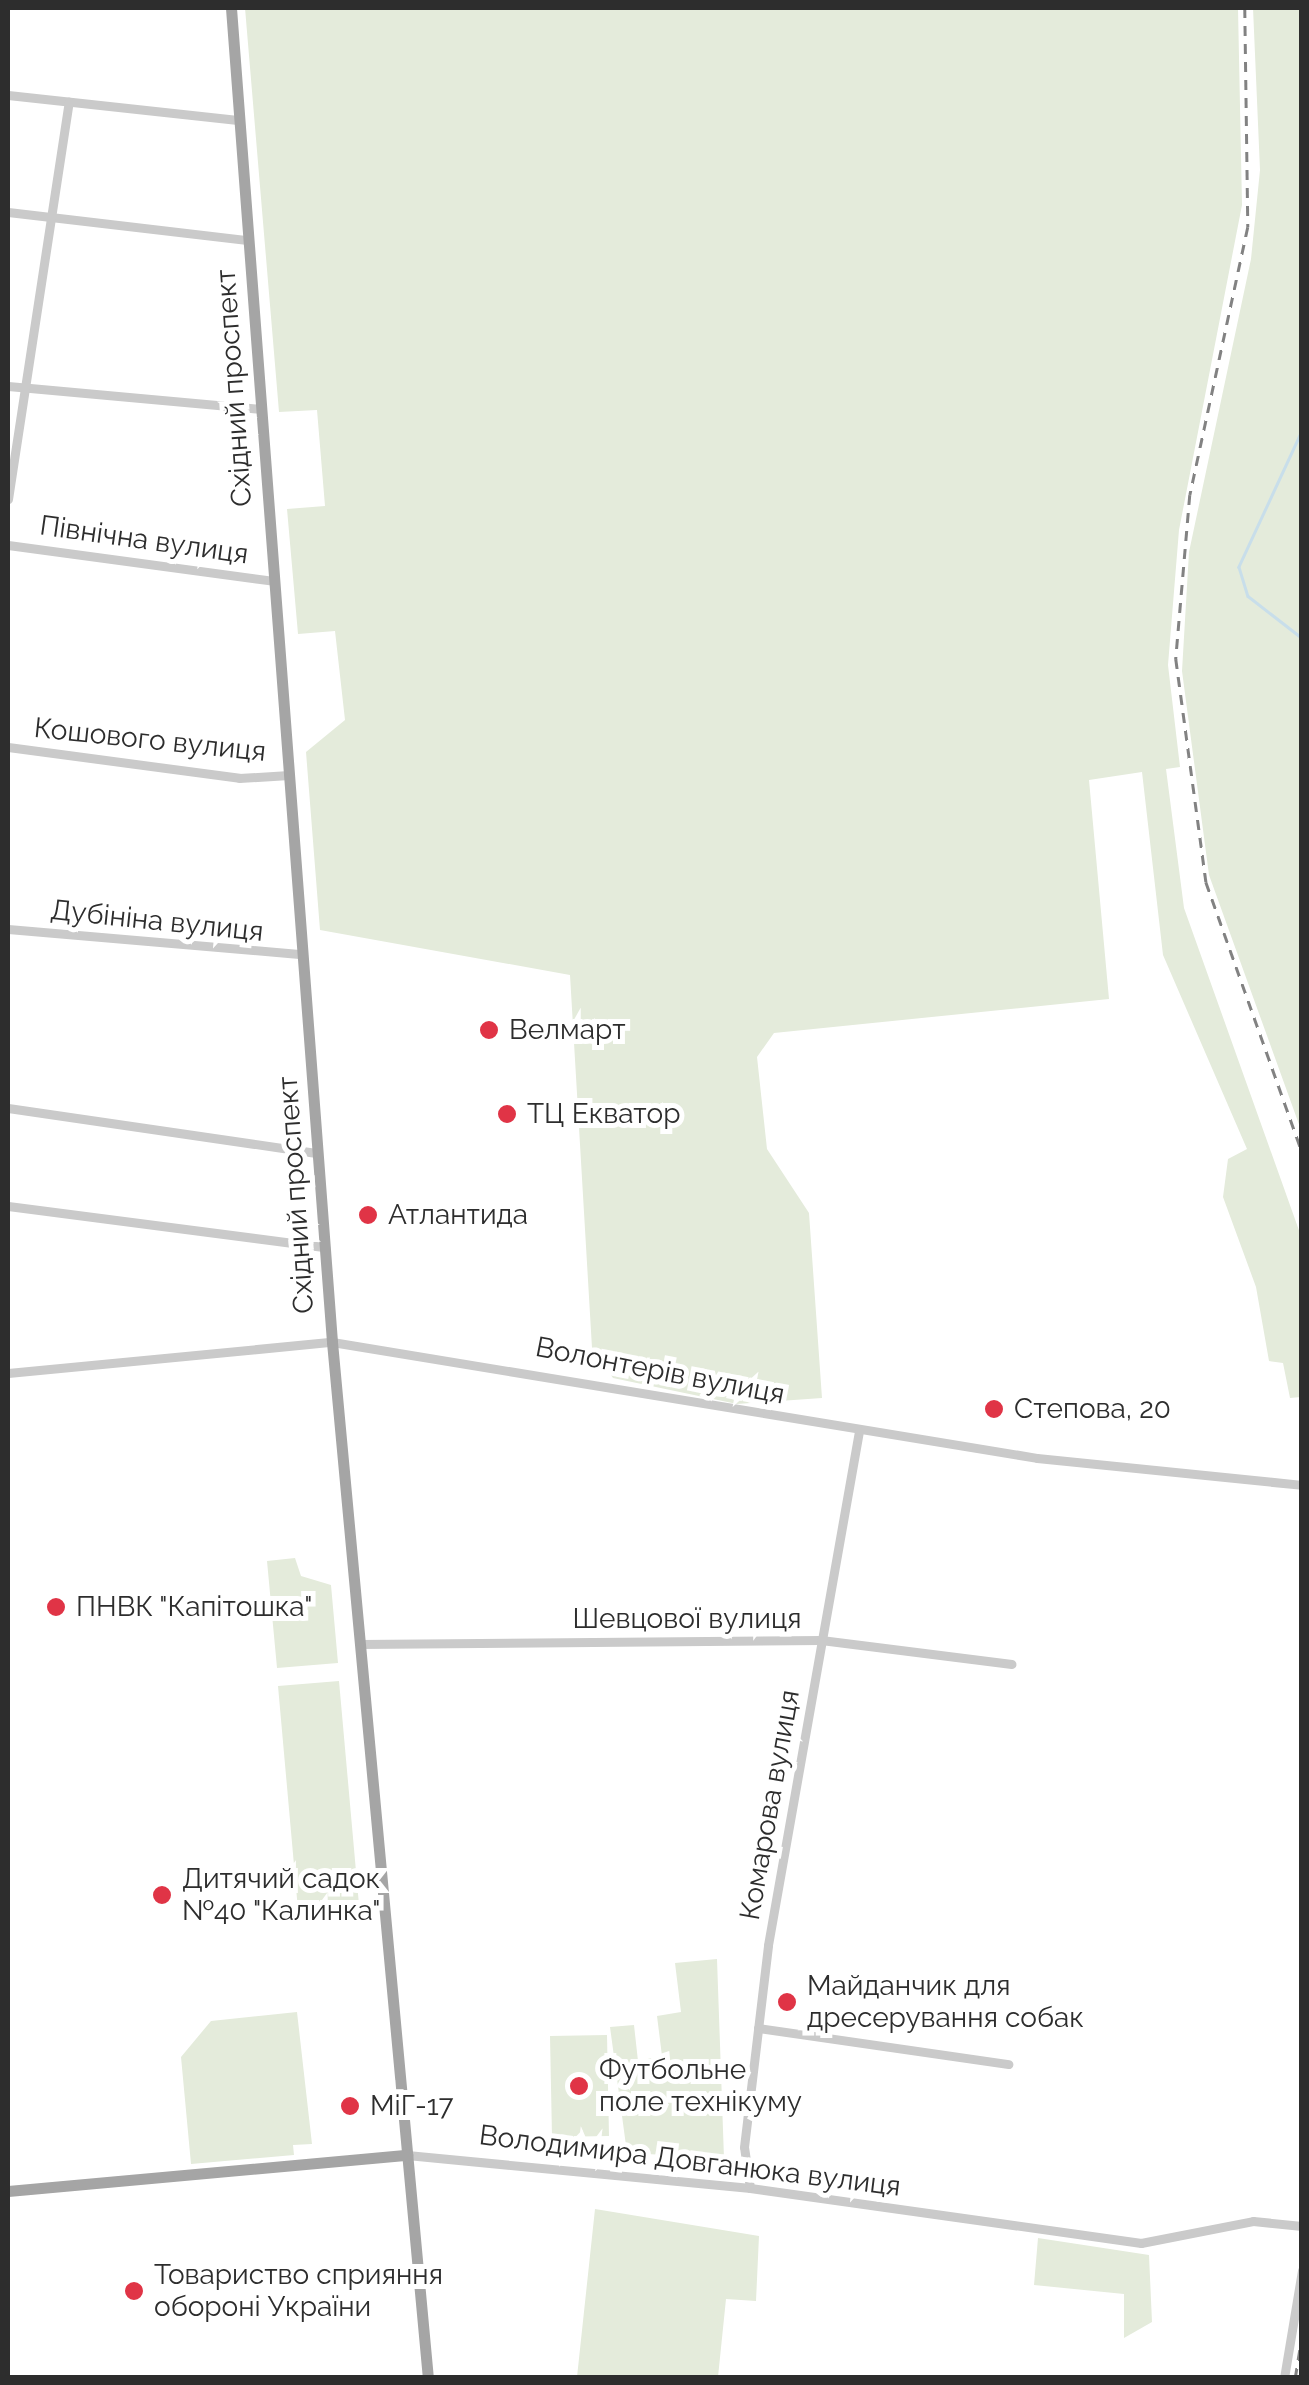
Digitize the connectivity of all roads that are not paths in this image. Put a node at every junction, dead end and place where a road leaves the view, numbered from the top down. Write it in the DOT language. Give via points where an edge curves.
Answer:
graph roads {
  1 [pos="231,8"];
  2 [pos="8,95"];
  3 [pos="69,102"];
  4 [pos="238,120"];
  5 [pos="8,212"];
  6 [pos="50,218"];
  7 [pos="248,240"];
  8 [pos="8,386"];
  9 [pos="24,388"];
  10 [pos="260,410"];
  11 [pos="8,499"];
  12 [pos="8,544"];
  13 [pos="274,581"];
  14 [pos="8,747"];
  15 [pos="288,775"];
  16 [pos="8,929"];
  17 [pos="302,954"];
  18 [pos="8,1108"];
  19 [pos="318,1153"];
  20 [pos="8,1206"];
  21 [pos="325,1247"];
  22 [pos="332,1342"];
  23 [pos="8,1374"];
  24 [pos="858,1431"];
  25 [pos="1302,1485"];
  26 [pos="821,1640"];
  27 [pos="360,1644"];
  28 [pos="1012,1664"];
  29 [pos="758,2028"];
  30 [pos="1008,2064"];
  31 [pos="407,2155"];
  32 [pos="750,2188"];
  33 [pos="8,2190"];
  34 [pos="1302,2226"];
  35 [pos="1302,2271"];
  36 [pos="428,2378"];
  37 [pos="1284,2378"];
  1 -- 4 [label="main road, Східний проспект"];
  2 -- 3 [label="street"];
  3 -- 4 [label="street"];
  3 -- 6 [label="street"];
  4 -- 7 [label="main road, Східний проспект"];
  5 -- 6 [label="street"];
  6 -- 7 [label="street"];
  6 -- 9 [label="street"];
  7 -- 10 [label="main road, Східний проспект"];
  8 -- 9 [label="street"];
  9 -- 10 [label="street"];
  9 -- 11 [label="street"];
  10 -- 13 [label="main road, Східний проспект"];
  12 -- 13 [label="street, Північна вулиця"];
  13 -- 15 [label="main road, Східний проспект"];
  14 -- 15 [label="street, Кошового вулиця" via="239,778"];
  15 -- 17 [label="main road, Східний проспект"];
  16 -- 17 [label="street, Дубініна вулиця"];
  17 -- 19 [label="main road, Східний проспект"];
  18 -- 19 [label="street"];
  19 -- 21 [label="main road, Східний проспект"];
  20 -- 21 [label="street"];
  21 -- 22 [label="main road, Східний проспект"];
  22 -- 23 [label="street, Волонтерів вулиця"];
  22 -- 24 [label="street, Волонтерів вулиця" via="511,1365"];
  22 -- 27 [label="main road, Східний проспект"];
  24 -- 25 [label="street, Волонтерів вулиця"];
  24 -- 26 [label="street, Комарова вулиця"];
  26 -- 27 [label="street, Шевцової вулиця"];
  26 -- 28 [label="street, Шевцової вулиця"];
  26 -- 29 [label="street, Комарова вулиця"];
  27 -- 31 [label="main road, Східний проспект"];
  29 -- 30 [label="street"];
  29 -- 32 [label="street, Комарова вулиця" via="744,2147"];
  31 -- 32 [label="street, Володимира Довганюка вулиця"];
  31 -- 33 [label="main road, Володимира Довганюка вулиця"];
  31 -- 36 [label="main road, Східний проспект"];
  32 -- 34 [label="street, Володимира Довганюка вулиця" via="1141,2243 1253,2221"];
  35 -- 37 [label="street"];
}
